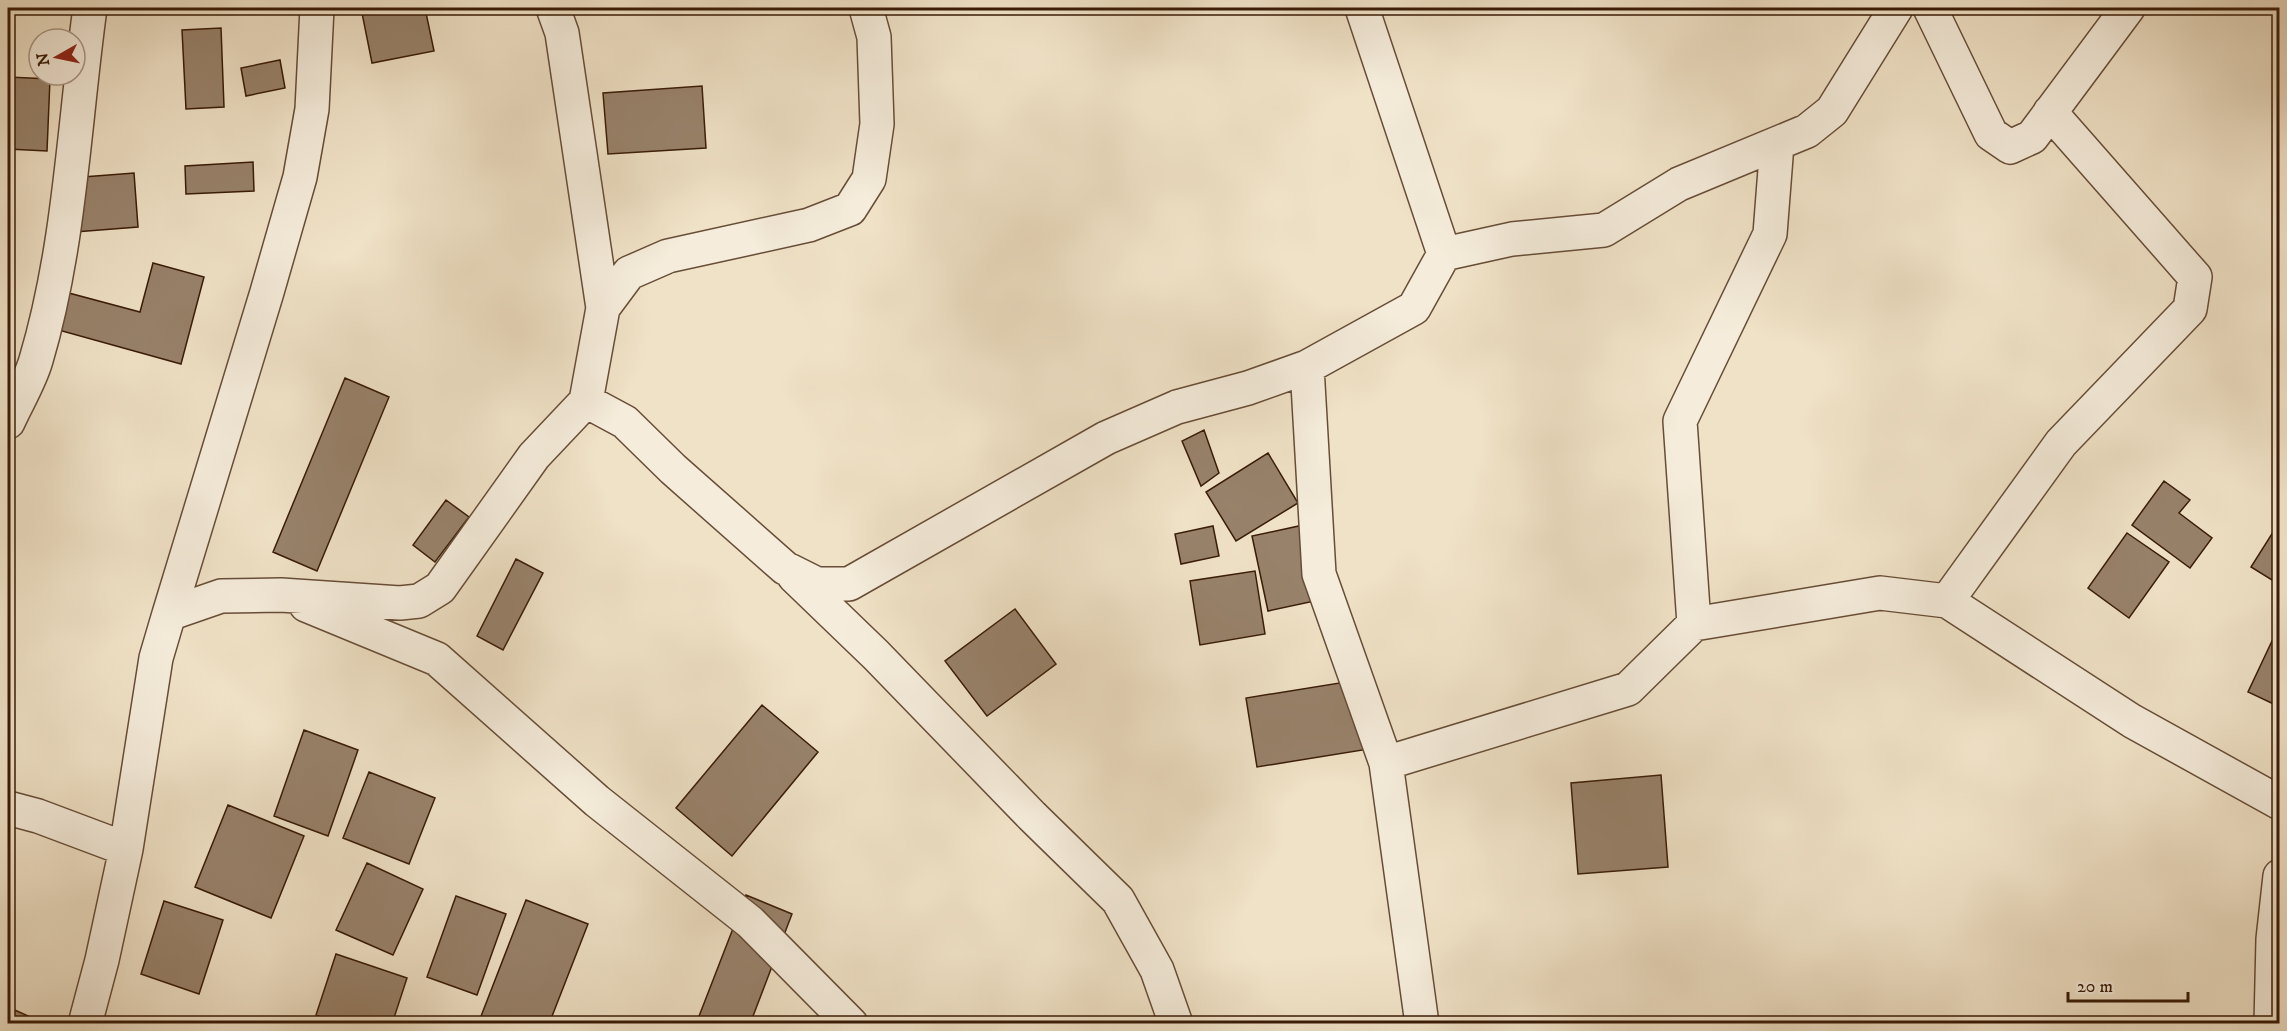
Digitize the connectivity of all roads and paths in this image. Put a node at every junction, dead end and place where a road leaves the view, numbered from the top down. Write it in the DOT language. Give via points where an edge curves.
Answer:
graph roads {
  1 [pos="90,8"];
  2 [pos="317,8"];
  3 [pos="553,8"];
  4 [pos="866,8"];
  5 [pos="1362,8"];
  6 [pos="1896,8"];
  7 [pos="1930,8"];
  8 [pos="2128,8"];
  9 [pos="2050,112"];
  10 [pos="1777,144"];
  11 [pos="1444,254"];
  12 [pos="603,308"];
  13 [pos="1307,367"];
  14 [pos="586,401"];
  15 [pos="8,422"];
  16 [pos="784,568"];
  17 [pos="281,595"];
  18 [pos="1947,601"];
  19 [pos="169,614"];
  20 [pos="1694,624"];
  21 [pos="1386,763"];
  22 [pos="2280,803"];
  23 [pos="8,808"];
  24 [pos="126,849"];
  25 [pos="2280,876"];
  26 [pos="85,1023"];
  27 [pos="851,1023"];
  28 [pos="1176,1023"];
  29 [pos="1422,1023"];
  30 [pos="2271,1023"];
  1 -- 15 [label="street" via="75,145 52,296 36,362"];
  2 -- 19 [label="street" via="312,109 300,177"];
  3 -- 12 [label="street" via="562,33"];
  4 -- 12 [label="street" via="874,37 877,124 869,179 850,209 809,225 668,256 629,273"];
  5 -- 11 [label="street"];
  6 -- 10 [label="street" via="1832,111 1807,131"];
  7 -- 9 [label="street" via="1991,134 2010,147 2032,137"];
  8 -- 9 [label="street"];
  9 -- 18 [label="street" via="2195,277 2190,309 2061,443"];
  10 -- 11 [label="street" via="1679,184 1604,230 1512,239"];
  10 -- 20 [label="street" via="1770,234 1680,421"];
  11 -- 13 [label="street" via="1414,308"];
  12 -- 14 [label="street"];
  13 -- 16 [label="street" via="1178,407 1106,438 849,584 817,584"];
  13 -- 21 [label="street" via="1318,574"];
  14 -- 16 [label="street" via="625,422"];
  14 -- 17 [label="street" via="534,456 440,588 418,601 400,603"];
  16 -- 28 [label="street" via="876,655 1118,900 1158,970"];
  17 -- 19 [label="street" via="221,596"];
  17 -- 27 [label="street" via="437,659 597,801 750,922"];
  18 -- 20 [label="street" via="1880,593"];
  18 -- 22 [label="street" via="2132,721"];
  19 -- 24 [label="street" via="156,658"];
  20 -- 21 [label="street" via="1629,689"];
  21 -- 29 [label="street"];
  23 -- 24 [label="street"];
  24 -- 26 [label="street"];
  25 -- 30 [label="street" via="2273,939"];
}
